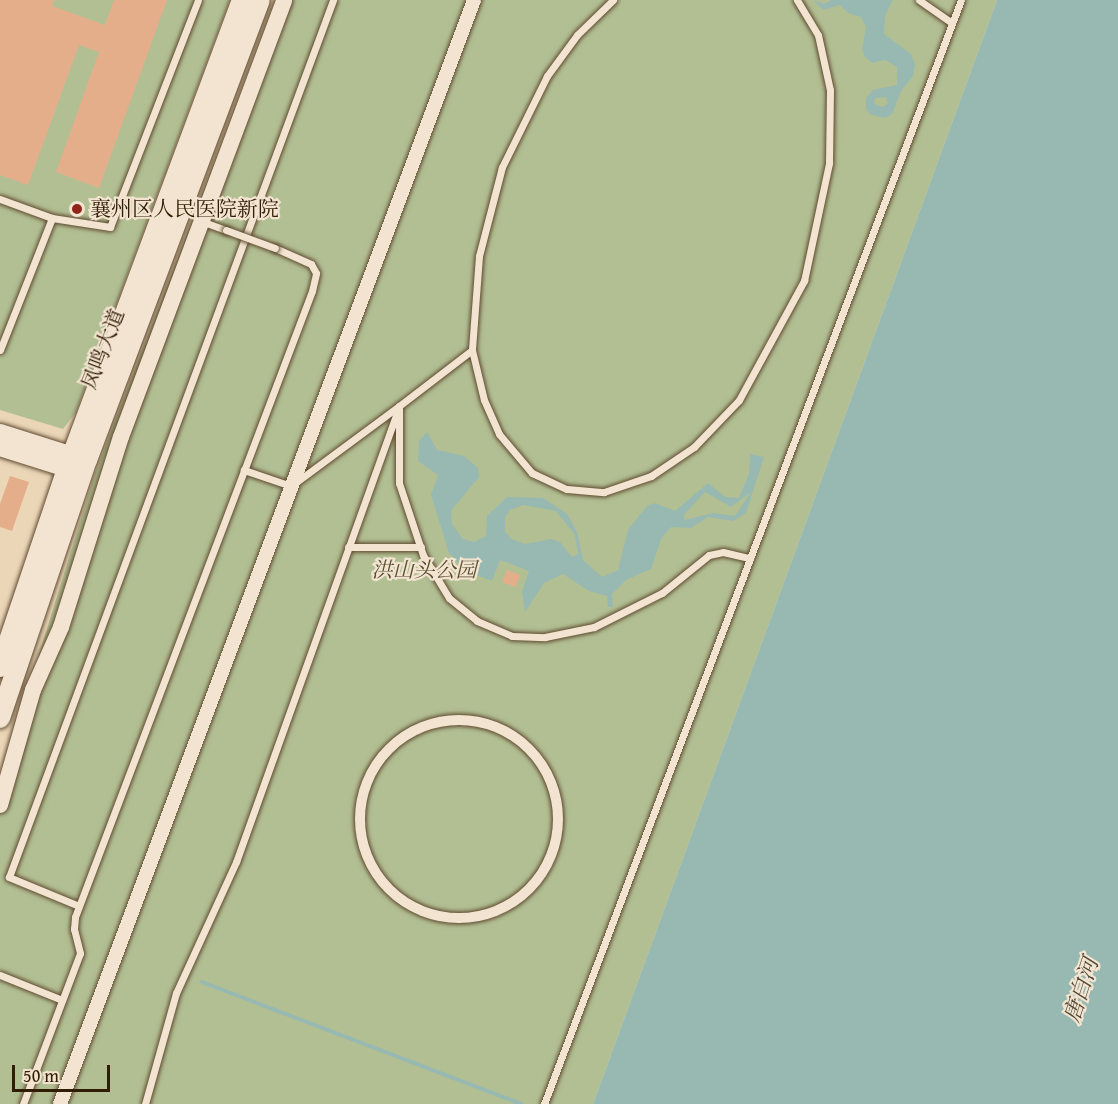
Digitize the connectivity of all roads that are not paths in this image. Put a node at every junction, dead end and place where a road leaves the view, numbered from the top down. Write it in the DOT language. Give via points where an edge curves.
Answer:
graph roads {
  1 [pos="198,0"];
  2 [pos="242,0"];
  3 [pos="260,0"];
  4 [pos="284,0"];
  5 [pos="333,0"];
  6 [pos="474,0"];
  7 [pos="613,0"];
  8 [pos="797,0"];
  9 [pos="919,0"];
  10 [pos="961,0"];
  11 [pos="604,3"];
  12 [pos="952,22"];
  13 [pos="0,199"];
  14 [pos="52,218"];
  15 [pos="201,221"];
  16 [pos="0,350"];
  17 [pos="472,350"];
  18 [pos="399,406"];
  19 [pos="0,432"];
  20 [pos="0,448"];
  21 [pos="77,464"];
  22 [pos="244,470"];
  23 [pos="291,486"];
  24 [pos="421,547"];
  25 [pos="348,548"];
  26 [pos="750,558"];
  27 [pos="0,667"];
  28 [pos="0,718"];
  29 [pos="0,805"];
  30 [pos="521,897"];
  31 [pos="79,906"];
  32 [pos="0,975"];
  33 [pos="62,1000"];
  34 [pos="545,1100"];
  35 [pos="23,1104"];
  36 [pos="60,1104"];
  37 [pos="145,1104"];
  1 -- 14 [label="lane" via="110,227"];
  2 -- 21 [label="main road, 凤鸣大道"];
  3 -- 21 [label="main road, 凤鸣大道"];
  4 -- 15 [label="street"];
  5 -- 31 [label="lane" via="9,878"];
  6 -- 23 [label="street"];
  7 -- 11 [label="lane"];
  8 -- 17 [label="lane" via="818,35 830,90 829,163 804,280 739,400 694,447 651,476 604,492 567,489 532,473 499,434 484,400"];
  9 -- 12 [label="lane"];
  10 -- 12 [label="lane"];
  11 -- 17 [label="lane" via="547,76 502,167 479,256"];
  12 -- 26 [label="lane"];
  13 -- 14 [label="lane"];
  14 -- 16 [label="lane"];
  15 -- 22 [label="lane, bridge" via="301,258 316,273"];
  15 -- 29 [label="street" via="121,437 62,627 33,690"];
  17 -- 18 [label="lane"];
  18 -- 23 [label="lane"];
  18 -- 24 [label="lane" via="399,483"];
  18 -- 25 [label="lane"];
  19 -- 21 [label="street"];
  20 -- 21 [label="street"];
  21 -- 27 [label="main road, 凤鸣大道"];
  21 -- 28 [label="main road, 凤鸣大道"];
  22 -- 23 [label="lane"];
  22 -- 31 [label="lane"];
  23 -- 36 [label="street"];
  24 -- 25 [label="lane"];
  24 -- 26 [label="lane" via="448,598 477,621 512,636 545,637 597,626 662,593 709,555 723,552"];
  25 -- 37 [label="lane" via="236,862 176,993"];
  26 -- 34 [label="lane"];
  30 -- 30 [label="street" via="491,914 457,919 434,915 393,895 372,868 360,836 367,779 384,753 408,733 436,721 497,726 526,744 548,772 558,804 557,839 544,871"];
  31 -- 33 [label="lane" via="74,928 80,953"];
  32 -- 33 [label="lane"];
  33 -- 35 [label="lane"];
}
